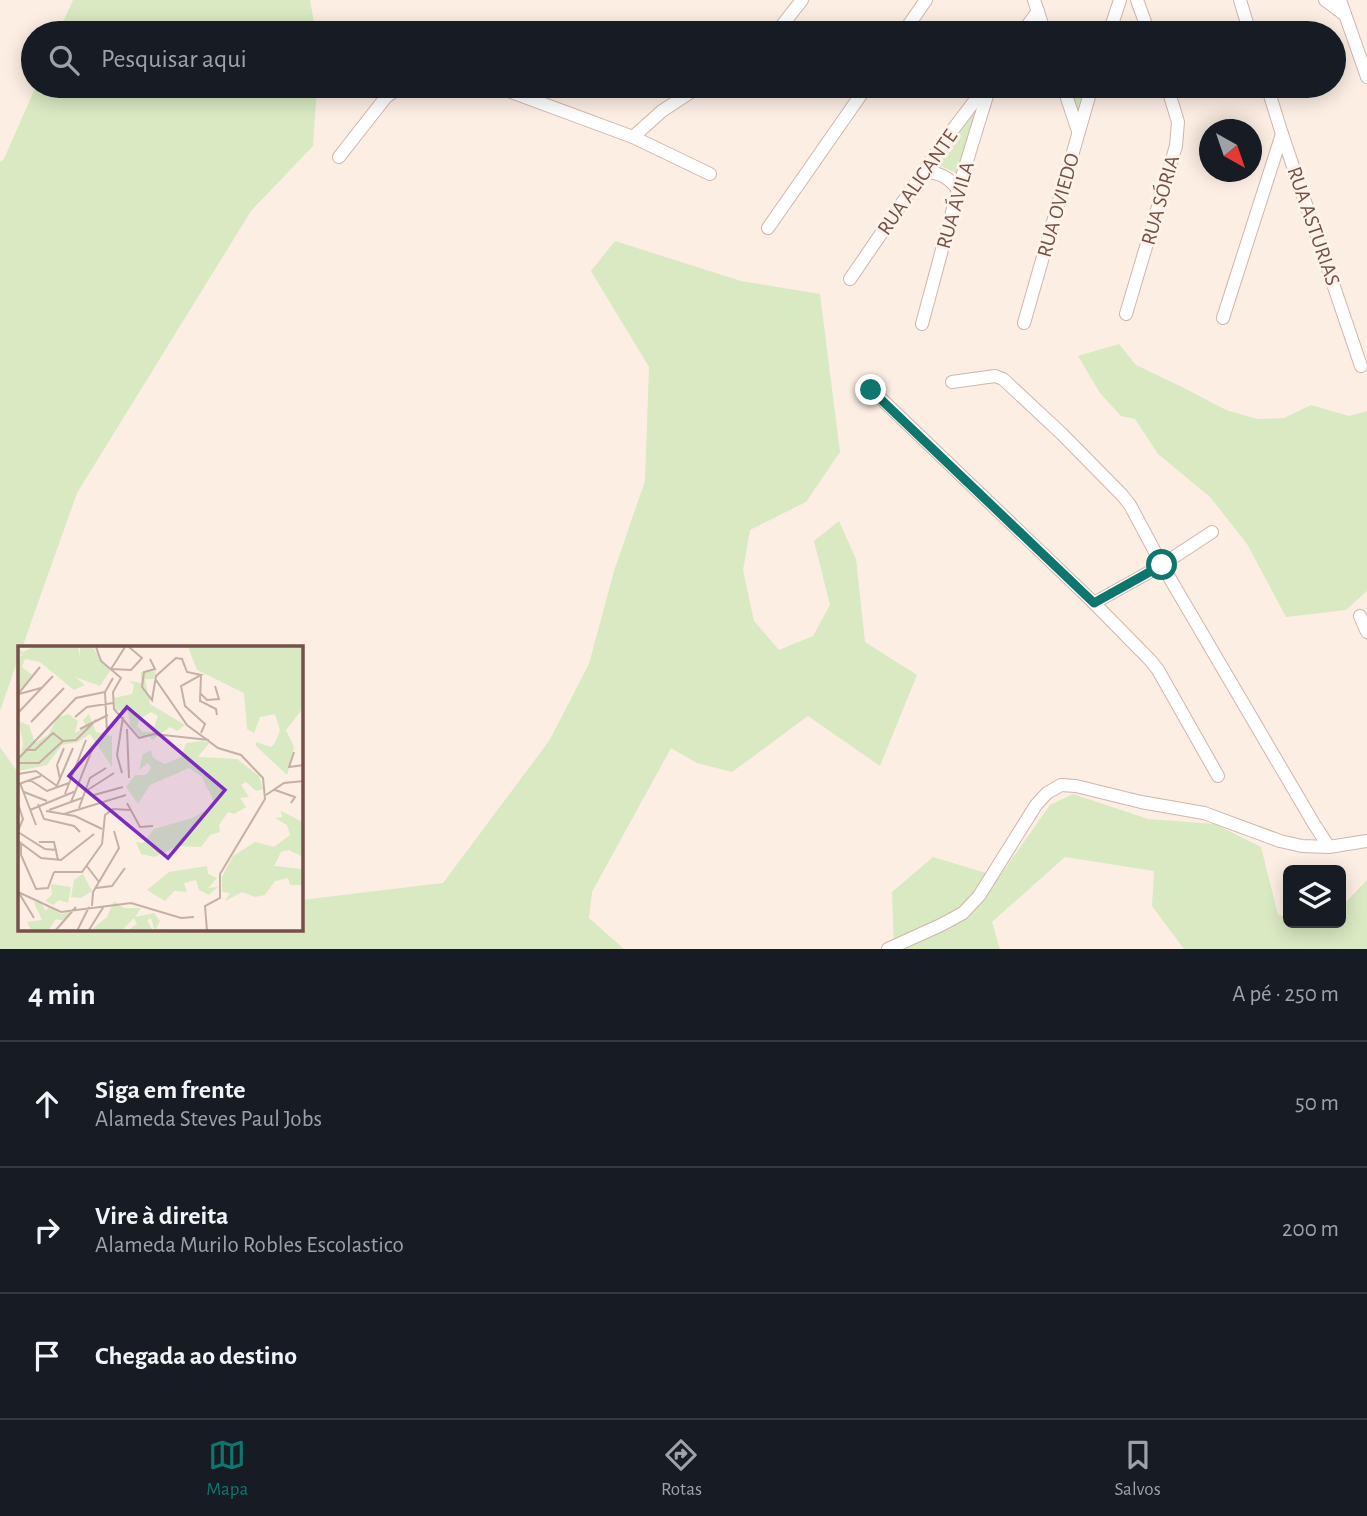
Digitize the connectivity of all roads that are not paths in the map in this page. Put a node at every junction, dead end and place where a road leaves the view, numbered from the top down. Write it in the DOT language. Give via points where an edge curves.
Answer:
graph roads {
  1 [pos="802,0"];
  2 [pos="926,0"];
  3 [pos="1120,0"];
  4 [pos="1137,0"];
  5 [pos="1240,0"];
  6 [pos="1325,0"];
  7 [pos="1340,0"];
  8 [pos="1036,5"];
  9 [pos="1346,16"];
  10 [pos="785,21"];
  11 [pos="911,21"];
  12 [pos="1028,21"];
  13 [pos="1113,21"];
  14 [pos="1145,21"];
  15 [pos="1246,21"];
  16 [pos="1367,77"];
  17 [pos="385,98"];
  18 [pos="528,98"];
  19 [pos="680,98"];
  20 [pos="859,98"];
  21 [pos="978,98"];
  22 [pos="985,98"];
  23 [pos="1067,98"];
  24 [pos="1088,98"];
  25 [pos="1171,98"];
  26 [pos="1272,98"];
  27 [pos="1079,131"];
  28 [pos="1282,134"];
  29 [pos="633,136"];
  30 [pos="339,156"];
  31 [pos="925,172"];
  32 [pos="710,174"];
  33 [pos="958,190"];
  34 [pos="768,229"];
  35 [pos="850,279"];
  36 [pos="1126,314"];
  37 [pos="1223,318"];
  38 [pos="1024,323"];
  39 [pos="922,324"];
  40 [pos="1361,366"];
  41 [pos="952,382"];
  42 [pos="871,390"];
  43 [pos="1212,532"];
  44 [pos="1162,565"];
  45 [pos="1094,603"];
  46 [pos="1360,616"];
  47 [pos="1367,632"];
  48 [pos="1218,776"];
  49 [pos="1367,841"];
  50 [pos="1329,847"];
  51 [pos="888,949"];
  1 -- 10 [label="street"];
  2 -- 11 [label="street"];
  3 -- 13 [label="street"];
  4 -- 14 [label="street"];
  5 -- 15 [label="street"];
  6 -- 9 [label="street"];
  7 -- 9 [label="street"];
  8 -- 12 [label="street"];
  9 -- 16 [label="street"];
  17 -- 30 [label="street"];
  18 -- 29 [label="street"];
  19 -- 29 [label="street"];
  20 -- 34 [label="street"];
  21 -- 31 [label="street, RUA ALICANTE"];
  22 -- 33 [label="street, RUA ÁVILA"];
  23 -- 27 [label="street"];
  24 -- 27 [label="street, RUA OVIEDO"];
  25 -- 36 [label="street, RUA SÓRIA" via="1178,122 1176,146"];
  26 -- 28 [label="street, RUA ASTURIAS"];
  27 -- 38 [label="street, RUA OVIEDO"];
  28 -- 37 [label="street"];
  28 -- 40 [label="street, RUA ASTURIAS"];
  29 -- 32 [label="street"];
  31 -- 33 [label="street" via="945,176"];
  31 -- 35 [label="street, RUA ALICANTE"];
  33 -- 39 [label="street, RUA ÁVILA"];
  41 -- 44 [label="street" via="1003,379 1122,495"];
  42 -- 45 [label="street"];
  43 -- 44 [label="street"];
  44 -- 45 [label="street"];
  44 -- 50 [label="street"];
  45 -- 48 [label="street" via="1158,670"];
  46 -- 47 [label="street"];
  49 -- 50 [label="street"];
  50 -- 51 [label="street" via="1280,841 1204,813 1061,785 1036,805 979,897 963,913"];
}
